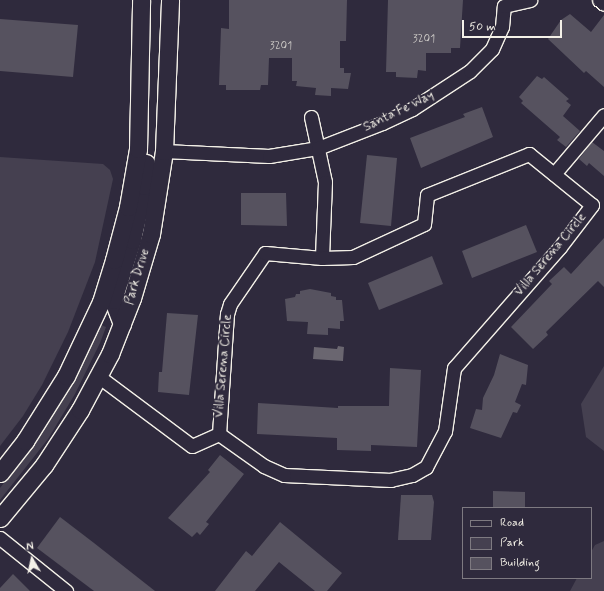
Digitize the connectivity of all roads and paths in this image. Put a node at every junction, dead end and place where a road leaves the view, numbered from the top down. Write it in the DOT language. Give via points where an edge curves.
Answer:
graph roads {
  1 [pos="141,0"];
  2 [pos="149,0"];
  3 [pos="170,0"];
  4 [pos="530,0"];
  5 [pos="599,0"];
  6 [pos="604,4"];
  7 [pos="604,115"];
  8 [pos="311,117"];
  9 [pos="318,148"];
  10 [pos="138,149"];
  11 [pos="164,151"];
  12 [pos="554,174"];
  13 [pos="322,258"];
  14 [pos="122,324"];
  15 [pos="98,376"];
  16 [pos="219,434"];
  17 [pos="0,473"];
  18 [pos="0,518"];
  19 [pos="0,538"];
  20 [pos="64,591"];
  1 -- 10 [label="main road"];
  2 -- 11 [label="main road" via="151,12 146,141 150,147"];
  3 -- 11 [label="main road, Park Drive"];
  4 -- 9 [label="street, Santa Fe Way" via="504,6 502,27 492,49 470,71 442,92 412,109"];
  5 -- 6 [label="street"];
  7 -- 12 [label="street"];
  8 -- 9 [label="street"];
  9 -- 11 [label="street, Santa Fe Way" via="269,156"];
  9 -- 13 [label="street" via="324,182"];
  10 -- 14 [label="main road" via="146,164 144,186 132,240 113,300"];
  10 -- 17 [label="main road" via="128,207 101,302 50,404"];
  11 -- 14 [label="main road, Park Drive" via="151,234"];
  12 -- 13 [label="street, Villa Serena Circle" via="530,154 427,195 424,224 397,239 353,257"];
  12 -- 16 [label="street, Villa Serena Circle" via="592,205 560,247 454,368 445,431 426,467 412,475 391,480 277,474"];
  13 -- 16 [label="street, Villa Serena Circle" via="265,253 230,304 227,314"];
  14 -- 15 [label="main road, Park Drive"];
  15 -- 16 [label="street, Villa Serena Circle" via="192,446"];
  15 -- 18 [label="main road, Park Drive" via="64,437"];
  19 -- 20 [label="street"];
}
